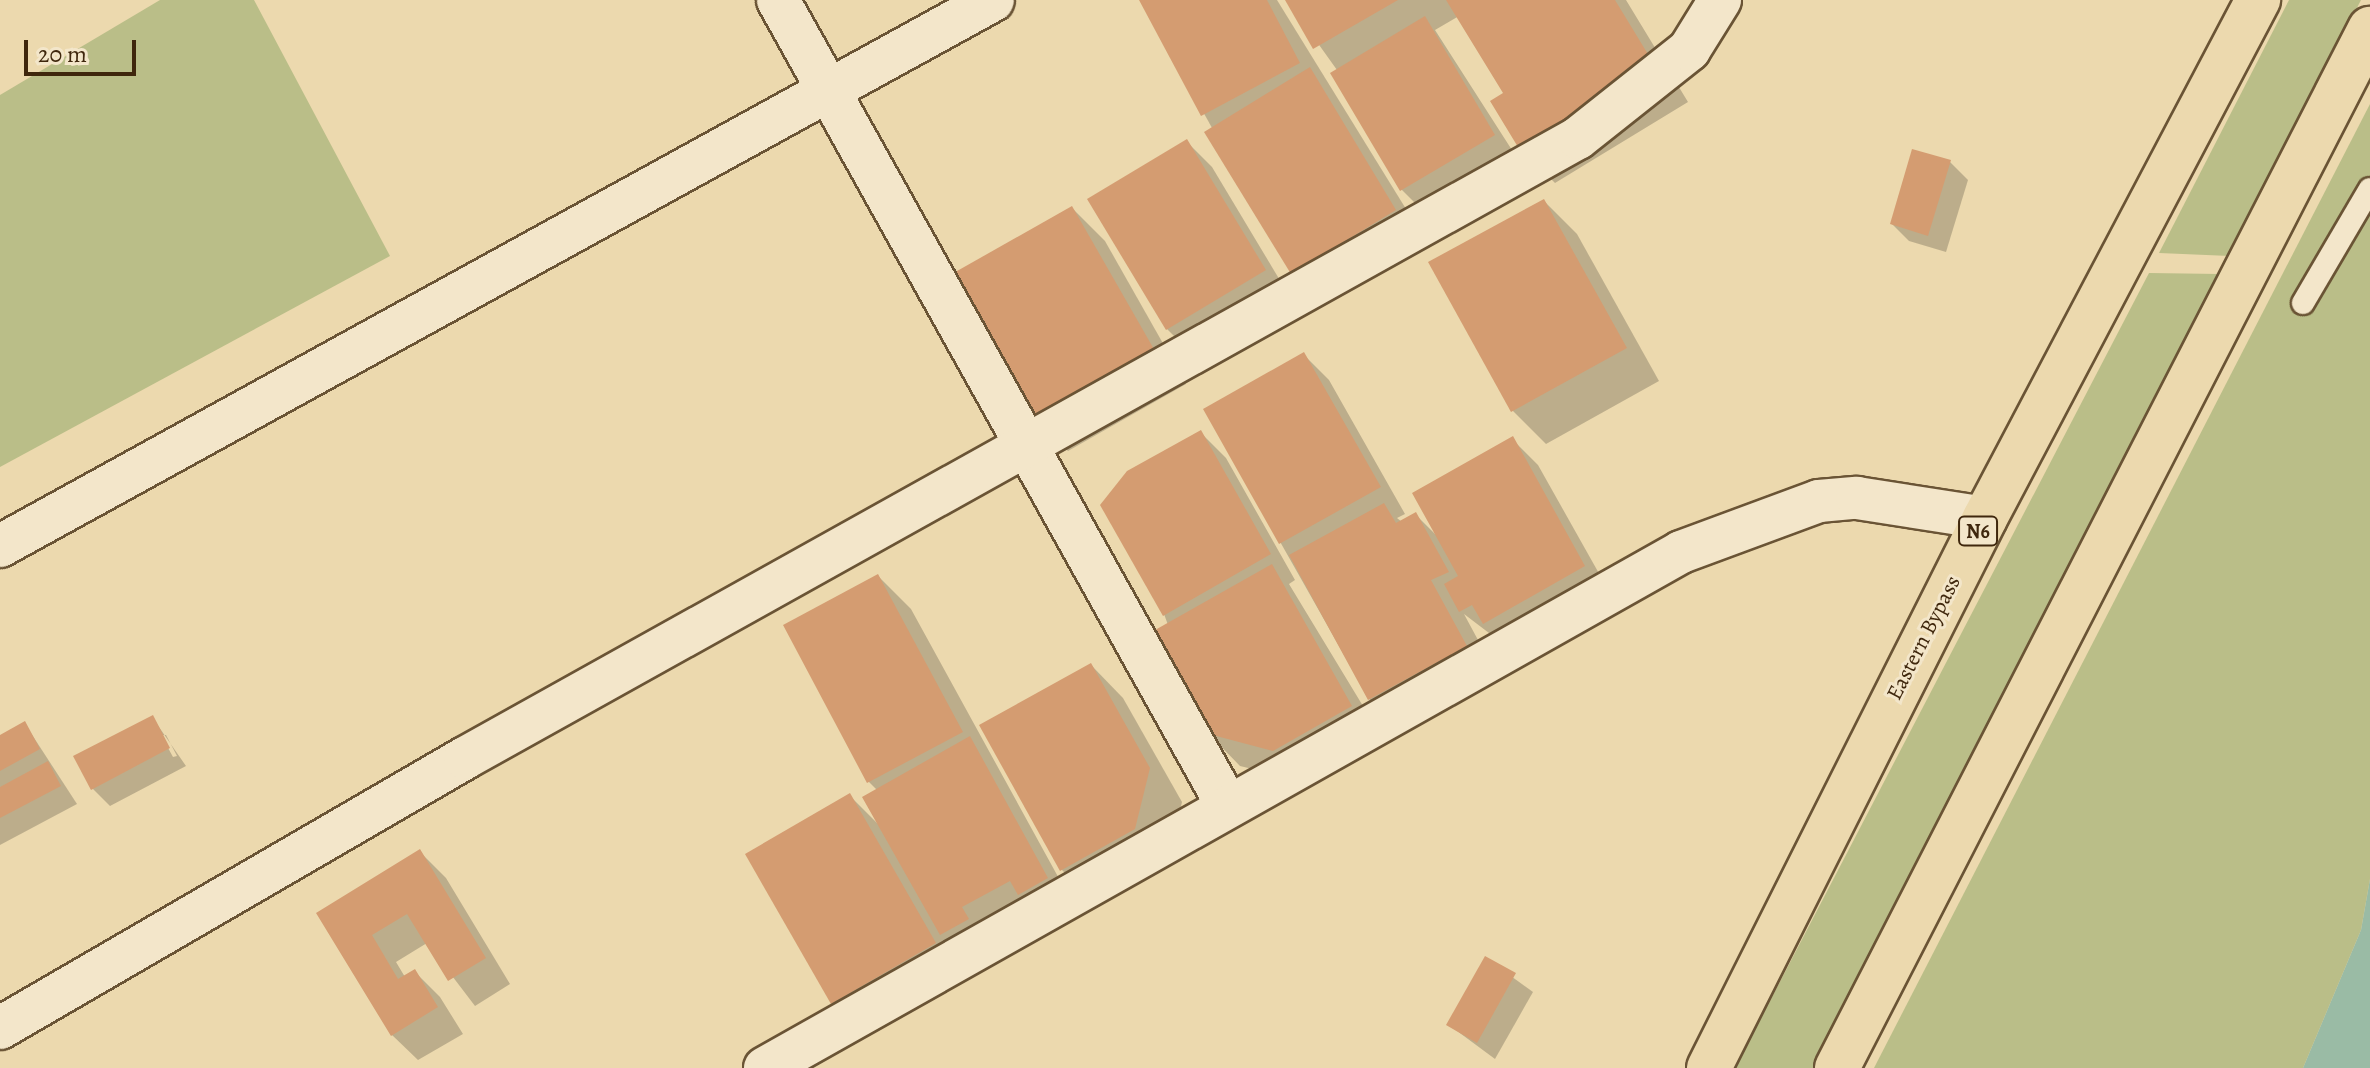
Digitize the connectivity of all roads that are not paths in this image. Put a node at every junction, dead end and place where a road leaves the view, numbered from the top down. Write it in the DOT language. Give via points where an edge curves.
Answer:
graph roads {
  1 [pos="778,0"];
  2 [pos="993,0"];
  3 [pos="1720,0"];
  4 [pos="2258,0"];
  5 [pos="2370,29"];
  6 [pos="829,93"];
  7 [pos="2370,189"];
  8 [pos="2303,303"];
  9 [pos="1028,444"];
  10 [pos="1985,518"];
  11 [pos="0,546"];
  12 [pos="1226,803"];
  13 [pos="0,1028"];
  14 [pos="765,1068"];
  15 [pos="1709,1068"];
  16 [pos="1837,1068"];
  1 -- 6 [label="street"];
  2 -- 6 [label="street"];
  3 -- 9 [label="street" via="1689,50 1578,138"];
  4 -- 10 [label="highway, Eastern Bypass / N6"];
  5 -- 16 [label="highway"];
  6 -- 9 [label="street"];
  6 -- 11 [label="street"];
  7 -- 8 [label="lane"];
  9 -- 12 [label="street"];
  9 -- 13 [label="street"];
  10 -- 12 [label="street" via="1857,498 1819,501 1709,542 1635,575"];
  10 -- 15 [label="highway, Eastern Bypass / N6"];
  12 -- 14 [label="street"];
}
